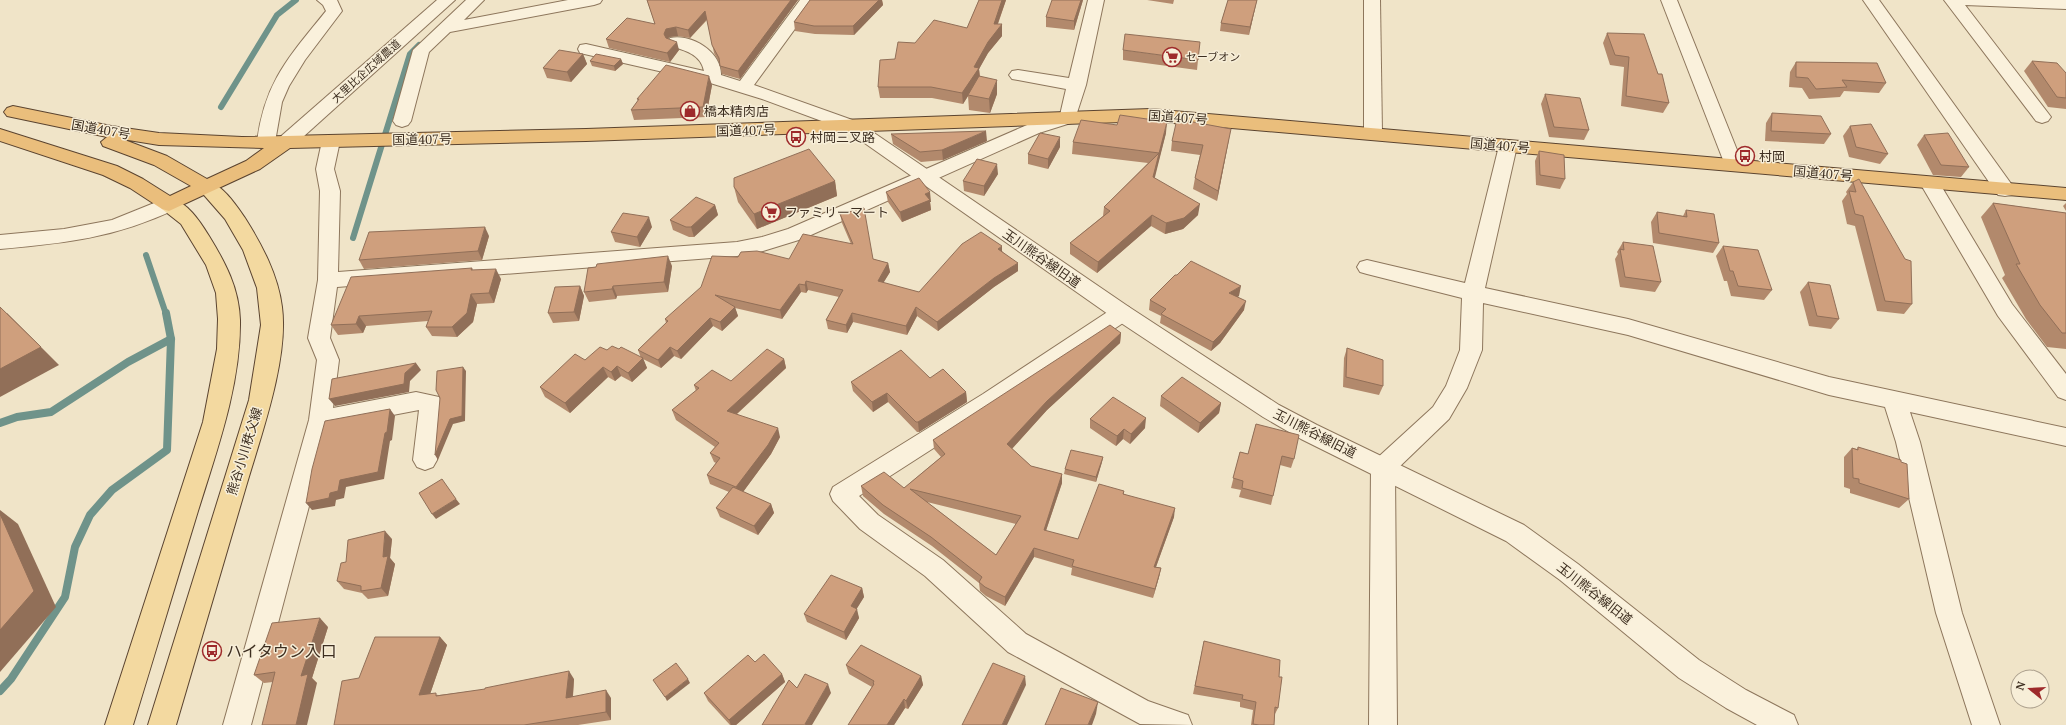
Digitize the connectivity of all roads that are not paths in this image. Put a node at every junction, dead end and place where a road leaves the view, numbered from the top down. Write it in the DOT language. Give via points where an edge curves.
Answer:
graph roads {
  1 [pos="325,0"];
  2 [pos="447,0"];
  3 [pos="476,0"];
  4 [pos="594,0"];
  5 [pos="808,0"];
  6 [pos="1096,0"];
  7 [pos="1372,0"];
  8 [pos="1669,0"];
  9 [pos="1871,0"];
  10 [pos="1952,0"];
  11 [pos="2066,4"];
  12 [pos="446,28"];
  13 [pos="676,42"];
  14 [pos="586,49"];
  15 [pos="1018,75"];
  16 [pos="712,78"];
  17 [pos="1077,85"];
  18 [pos="744,87"];
  19 [pos="6,110"];
  20 [pos="2042,117"];
  21 [pos="1068,118"];
  22 [pos="402,121"];
  23 [pos="852,126"];
  24 [pos="1373,133"];
  25 [pos="0,135"];
  26 [pos="331,141"];
  27 [pos="266,142"];
  28 [pos="286,142"];
  29 [pos="1508,146"];
  30 [pos="1734,165"];
  31 [pos="924,176"];
  32 [pos="1930,183"];
  33 [pos="207,187"];
  34 [pos="2005,190"];
  35 [pos="2066,194"];
  36 [pos="169,204"];
  37 [pos="0,242"];
  38 [pos="1367,267"];
  39 [pos="328,280"];
  40 [pos="1473,293"];
  41 [pos="1122,313"];
  42 [pos="2066,391"];
  43 [pos="1894,399"];
  44 [pos="320,420"];
  45 [pos="2066,437"];
  46 [pos="425,460"];
  47 [pos="1383,467"];
  48 [pos="1133,718"];
  49 [pos="119,725"];
  50 [pos="162,725"];
  51 [pos="237,725"];
  52 [pos="1178,725"];
  53 [pos="1383,725"];
  54 [pos="1784,725"];
  55 [pos="1986,725"];
  1 -- 27 [label="street" via="330,2 334,12 287,72 273,98 267,121"];
  2 -- 28 [label="street, 大里比企広域農道"];
  3 -- 12 [label="street"];
  4 -- 12 [label="street"];
  5 -- 18 [label="street"];
  6 -- 17 [label="street"];
  7 -- 24 [label="street"];
  8 -- 30 [label="street"];
  9 -- 34 [label="street"];
  10 -- 11 [label="street"];
  10 -- 20 [label="street"];
  12 -- 22 [label="street" via="421,50"];
  13 -- 16 [label="street" via="707,56 713,72"];
  14 -- 16 [label="street, 玉川熊谷線旧道"];
  15 -- 17 [label="street"];
  16 -- 18 [label="street, 玉川熊谷線旧道"];
  17 -- 21 [label="street"];
  18 -- 23 [label="street, 玉川熊谷線旧道"];
  19 -- 27 [label="highway, 国道407号" via="111,132 159,139"];
  19 -- 33 [label="highway, 国道407号" via="152,156 180,169"];
  21 -- 23 [label="highway, 国道407号"];
  21 -- 24 [label="highway, 国道407号" via="1150,115"];
  21 -- 31 [label="street" via="1033,129"];
  23 -- 26 [label="highway, 国道407号"];
  23 -- 31 [label="street, 玉川熊谷線旧道"];
  24 -- 29 [label="highway, 国道407号"];
  25 -- 36 [label="highway" via="124,176"];
  26 -- 28 [label="highway, 国道407号"];
  26 -- 39 [label="street" via="325,169 330,191"];
  27 -- 28 [label="highway, 国道407号"];
  28 -- 33 [label="highway" via="253,165"];
  29 -- 30 [label="highway, 国道407号"];
  29 -- 40 [label="street"];
  30 -- 32 [label="highway, 国道407号"];
  31 -- 39 [label="street" via="795,234 737,249"];
  31 -- 41 [label="street, 玉川熊谷線旧道"];
  32 -- 34 [label="highway, 国道407号"];
  32 -- 42 [label="street" via="2005,310"];
  33 -- 36 [label="highway"];
  33 -- 50 [label="main road, 熊谷小川秩父線" via="222,200 236,220 259,263 267,289 272,323 260,400"];
  34 -- 35 [label="highway, 国道407号"];
  36 -- 37 [label="street" via="140,218 104,229"];
  36 -- 49 [label="main road" via="188,219 216,264 226,293 229,319 228,349 214,422"];
  38 -- 40 [label="street"];
  39 -- 44 [label="street" via="319,338 328,360"];
  40 -- 43 [label="street" via="1628,327 1830,386"];
  40 -- 47 [label="street" via="1471,350 1456,388 1441,413"];
  41 -- 47 [label="street, 玉川熊谷線旧道" via="1271,411"];
  41 -- 48 [label="street" via="842,494 869,522 934,568 1017,643"];
  43 -- 45 [label="street"];
  43 -- 55 [label="street" via="1908,442 1950,613"];
  44 -- 46 [label="street" via="416,401 431,403"];
  44 -- 51 [label="street"];
  47 -- 53 [label="street"];
  47 -- 54 [label="street, 玉川熊谷線旧道" via="1514,533 1569,572 1689,669"];
  48 -- 52 [label="street"];
}
